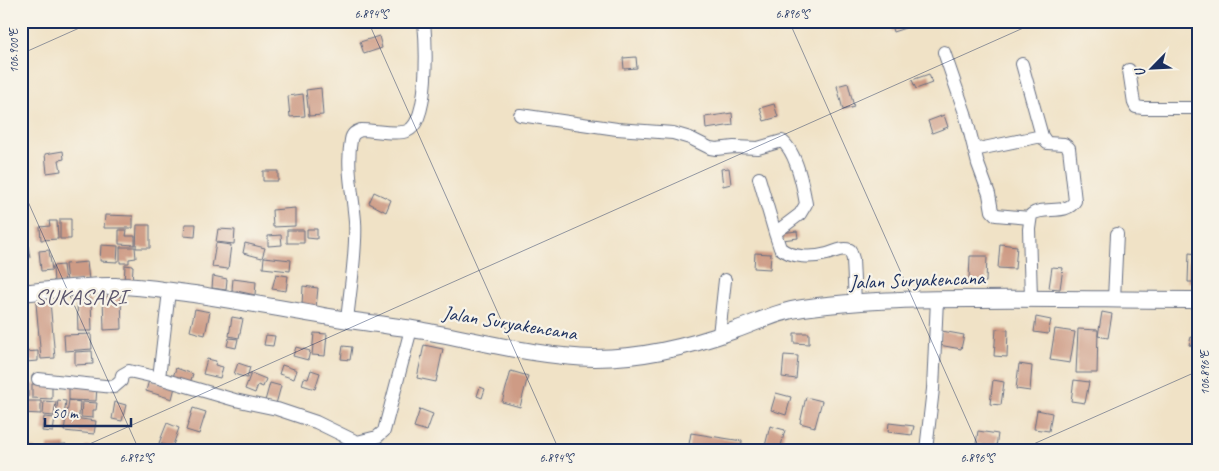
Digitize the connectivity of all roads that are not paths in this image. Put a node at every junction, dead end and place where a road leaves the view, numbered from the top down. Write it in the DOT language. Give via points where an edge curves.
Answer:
graph roads {
  1 [pos="424,21"];
  2 [pos="944,52"];
  3 [pos="1022,64"];
  4 [pos="1129,70"];
  5 [pos="1198,108"];
  6 [pos="520,115"];
  7 [pos="1042,136"];
  8 [pos="974,150"];
  9 [pos="759,178"];
  10 [pos="1030,218"];
  11 [pos="775,233"];
  12 [pos="1117,234"];
  13 [pos="725,280"];
  14 [pos="169,291"];
  15 [pos="21,292"];
  16 [pos="1031,298"];
  17 [pos="937,299"];
  18 [pos="1114,299"];
  19 [pos="1198,300"];
  20 [pos="855,303"];
  21 [pos="347,320"];
  22 [pos="412,328"];
  23 [pos="720,335"];
  24 [pos="159,378"];
  25 [pos="38,379"];
  26 [pos="356,446"];
  27 [pos="926,450"];
  1 -- 21 [label="street" via="423,96 415,126 404,132 361,130 352,136 349,156 355,222"];
  2 -- 8 [label="street"];
  3 -- 7 [label="street"];
  4 -- 5 [label="street" via="1136,107"];
  6 -- 11 [label="street" via="617,129 674,133 716,149 758,148 780,140 788,148 798,171 806,204 800,214"];
  7 -- 8 [label="street"];
  7 -- 10 [label="street" via="1047,143 1068,146 1075,201 1068,208 1038,210"];
  8 -- 10 [label="street" via="993,213"];
  9 -- 11 [label="street"];
  10 -- 16 [label="street"];
  11 -- 20 [label="street" via="780,248 795,255 818,256 842,248 850,250"];
  12 -- 18 [label="street"];
  13 -- 23 [label="street"];
  14 -- 15 [label="street, Jalan Suryakencana" via="105,286"];
  14 -- 21 [label="street, Jalan Suryakencana"];
  14 -- 24 [label="street"];
  16 -- 17 [label="street, Jalan Suryakencana"];
  16 -- 18 [label="street, Jalan Suryakencana"];
  17 -- 20 [label="street, Jalan Suryakencana"];
  17 -- 27 [label="street" via="933,389"];
  18 -- 19 [label="street, Jalan Suryakencana"];
  20 -- 23 [label="street, Jalan Suryakencana" via="791,310"];
  21 -- 22 [label="street, Jalan Suryakencana"];
  22 -- 23 [label="street, Jalan Suryakencana" via="511,349 594,358 668,349"];
  22 -- 26 [label="street" via="384,431"];
  24 -- 25 [label="street" via="129,371 114,386"];
  24 -- 26 [label="street" via="316,422"];
}
